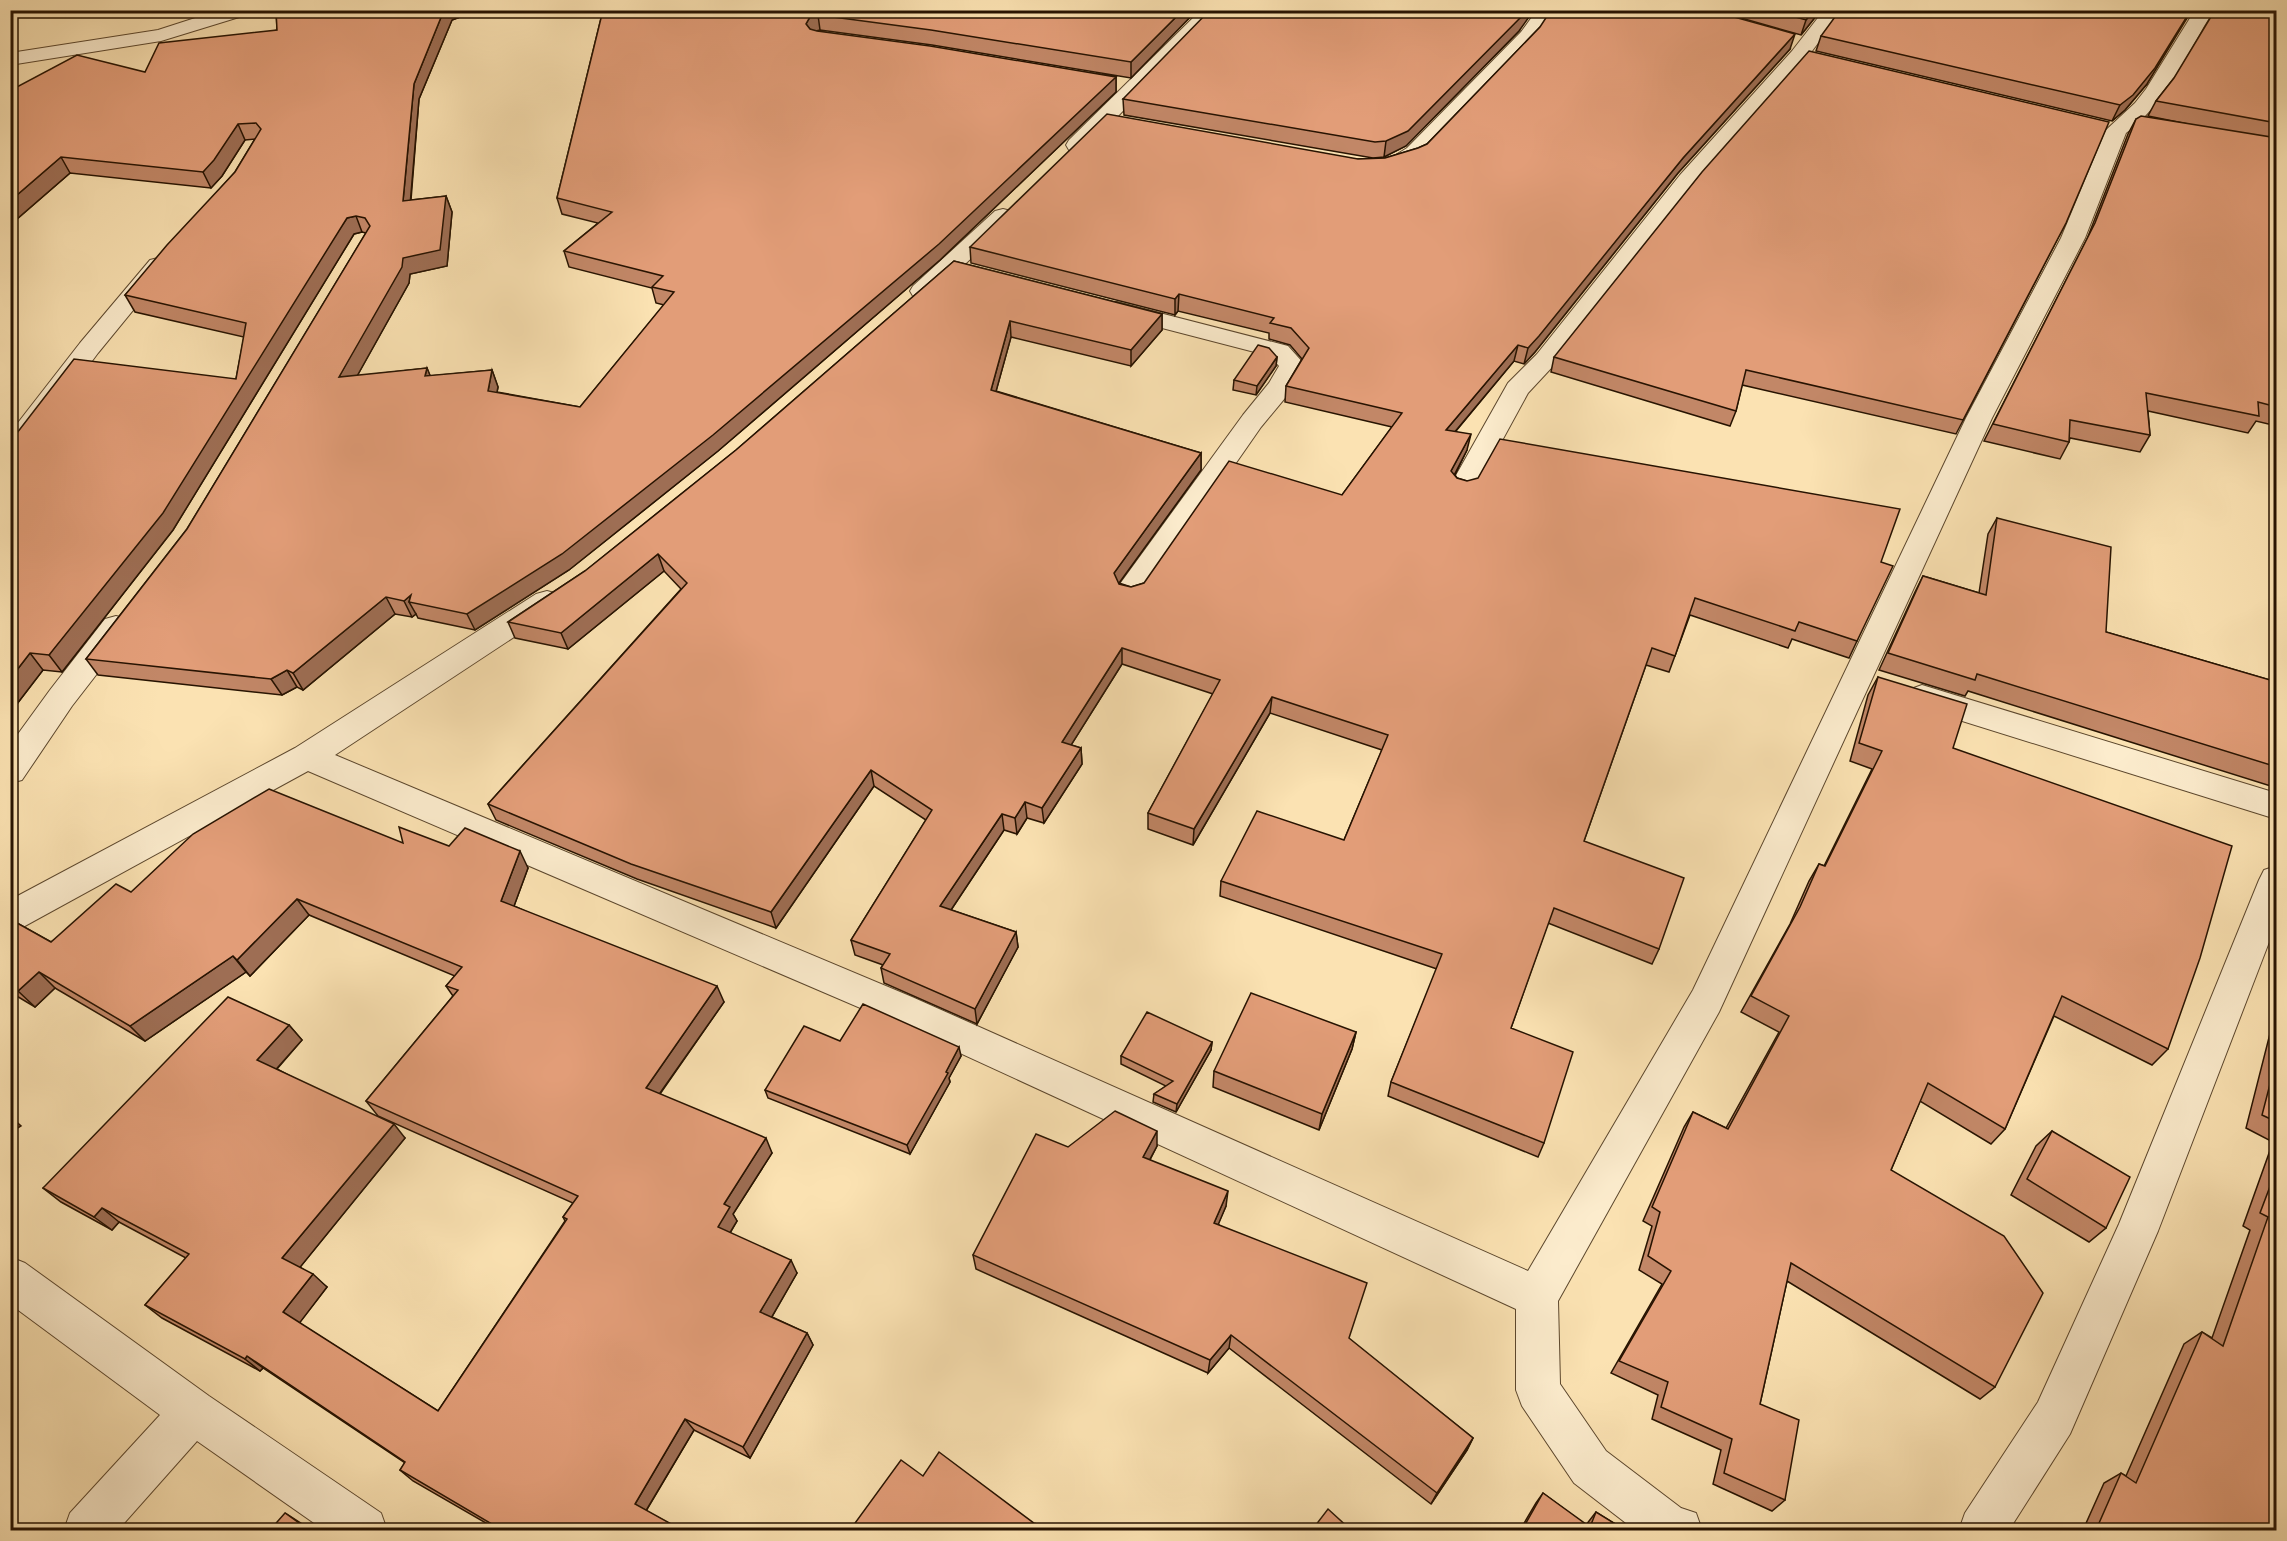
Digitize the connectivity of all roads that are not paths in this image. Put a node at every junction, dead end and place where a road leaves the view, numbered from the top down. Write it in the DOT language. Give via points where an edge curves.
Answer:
graph roads {
  1 [pos="242,10"];
  2 [pos="1212,10"];
  3 [pos="1547,10"];
  4 [pos="1834,10"];
  5 [pos="2205,10"];
  6 [pos="1782,39"];
  7 [pos="1809,53"];
  8 [pos="10,59"];
  9 [pos="1061,160"];
  10 [pos="1366,166"];
  11 [pos="1018,201"];
  12 [pos="174,247"];
  13 [pos="1089,302"];
  14 [pos="906,305"];
  15 [pos="10,452"];
  16 [pos="1464,486"];
  17 [pos="570,586"];
  18 [pos="1131,591"];
  19 [pos="134,603"];
  20 [pos="1857,677"];
  21 [pos="307,757"];
  22 [pos="10,771"];
  23 [pos="2277,806"];
  24 [pos="2277,880"];
  25 [pos="10,917"];
  26 [pos="10,1278"];
  27 [pos="1537,1297"];
  28 [pos="193,1412"];
  29 [pos="87,1530"];
  30 [pos="364,1530"];
  31 [pos="1679,1530"];
  32 [pos="1982,1530"];
  1 -- 8 [label="street" via="161,35"];
  2 -- 9 [label="street" via="1126,85 1115,122"];
  3 -- 10 [label="street" via="1528,36 1415,153 1397,164"];
  4 -- 7 [label="street"];
  5 -- 20 [label="street" via="2124,126 2073,238 1979,418"];
  6 -- 7 [label="street"];
  7 -- 16 [label="street" via="1688,180 1546,359 1517,389"];
  11 -- 14 [label="street" via="961,270"];
  12 -- 15 [label="street" via="89,348"];
  13 -- 18 [label="street" via="1279,351 1292,365 1281,386"];
  17 -- 21 [label="street"];
  19 -- 22 [label="street"];
  20 -- 23 [label="street"];
  20 -- 27 [label="street" via="1706,1001"];
  21 -- 25 [label="street"];
  21 -- 27 [label="street" via="899,1008"];
  24 -- 32 [label="street" via="2137,1231 2054,1418"];
  26 -- 28 [label="street"];
  27 -- 31 [label="street" via="1538,1390 1590,1467 1666,1525"];
  28 -- 29 [label="street"];
  28 -- 30 [label="street"];
}
